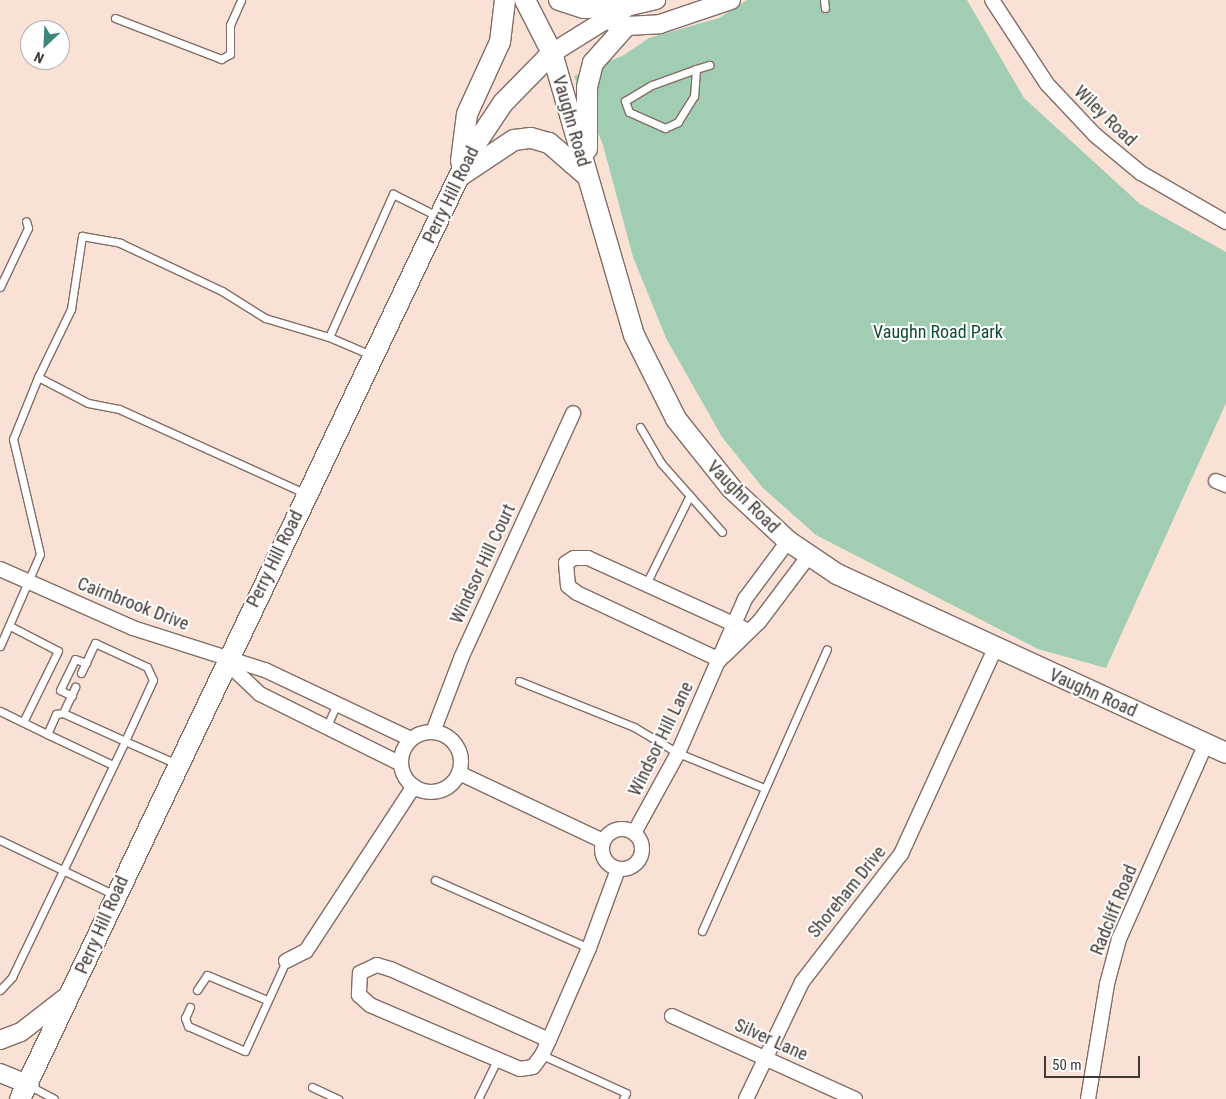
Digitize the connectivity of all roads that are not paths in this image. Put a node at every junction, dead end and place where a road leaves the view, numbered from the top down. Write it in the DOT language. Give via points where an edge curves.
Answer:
graph roads {
  1 [pos="241,0"];
  2 [pos="505,0"];
  3 [pos="525,0"];
  4 [pos="559,0"];
  5 [pos="656,0"];
  6 [pos="824,0"];
  7 [pos="992,0"];
  8 [pos="720,2"];
  9 [pos="825,8"];
  10 [pos="115,18"];
  11 [pos="621,18"];
  12 [pos="552,53"];
  13 [pos="709,65"];
  14 [pos="696,69"];
  15 [pos="587,175"];
  16 [pos="460,176"];
  17 [pos="440,218"];
  18 [pos="26,221"];
  19 [pos="1226,222"];
  20 [pos="0,287"];
  21 [pos="329,336"];
  22 [pos="373,356"];
  23 [pos="38,377"];
  24 [pos="573,413"];
  25 [pos="640,427"];
  26 [pos="306,494"];
  27 [pos="689,497"];
  28 [pos="722,532"];
  29 [pos="788,541"];
  30 [pos="808,557"];
  31 [pos="0,569"];
  32 [pos="30,583"];
  33 [pos="646,584"];
  34 [pos="733,623"];
  35 [pos="10,626"];
  36 [pos="749,631"];
  37 [pos="0,646"];
  38 [pos="995,649"];
  39 [pos="827,650"];
  40 [pos="720,660"];
  41 [pos="226,662"];
  42 [pos="86,663"];
  43 [pos="81,673"];
  44 [pos="519,681"];
  45 [pos="75,687"];
  46 [pos="72,696"];
  47 [pos="337,704"];
  48 [pos="0,711"];
  49 [pos="63,713"];
  50 [pos="23,722"];
  51 [pos="327,726"];
  52 [pos="433,732"];
  53 [pos="47,734"];
  54 [pos="412,739"];
  55 [pos="125,740"];
  56 [pos="1206,744"];
  57 [pos="678,753"];
  58 [pos="1226,753"];
  59 [pos="176,764"];
  60 [pos="401,764"];
  61 [pos="113,765"];
  62 [pos="458,773"];
  63 [pos="414,786"];
  64 [pos="764,788"];
  65 [pos="634,833"];
  66 [pos="0,840"];
  67 [pos="603,841"];
  68 [pos="618,869"];
  69 [pos="63,870"];
  70 [pos="434,880"];
  71 [pos="116,895"];
  72 [pos="702,931"];
  73 [pos="590,948"];
  74 [pos="286,960"];
  75 [pos="0,990"];
  76 [pos="197,990"];
  77 [pos="70,994"];
  78 [pos="267,1000"];
  79 [pos="190,1007"];
  80 [pos="672,1016"];
  81 [pos="0,1040"];
  82 [pos="549,1040"];
  83 [pos="542,1055"];
  84 [pos="764,1058"];
  85 [pos="497,1060"];
  86 [pos="0,1072"];
  87 [pos="312,1087"];
  88 [pos="27,1094"];
  89 [pos="54,1099"];
  90 [pos="338,1099"];
  91 [pos="478,1099"];
  92 [pos="623,1099"];
  93 [pos="746,1099"];
  94 [pos="855,1099"];
  95 [pos="1088,1099"];
  1 -- 10 [label="lane" via="230,25 230,54 210,59"];
  2 -- 16 [label="main road" via="500,42 467,114"];
  3 -- 12 [label="main road, Vaughn Road"];
  4 -- 11 [label="main road"];
  5 -- 11 [label="street"];
  6 -- 9 [label="lane"];
  7 -- 19 [label="street, Wiley Road" via="1047,84 1095,136 1141,173"];
  8 -- 11 [label="street" via="660,24"];
  11 -- 12 [label="street"];
  11 -- 15 [label="main road" via="593,63 587,87"];
  12 -- 15 [label="main road, Vaughn Road"];
  12 -- 16 [label="main road, Perry Hill Road" via="502,103"];
  13 -- 14 [label="lane"];
  14 -- 14 [label="lane" via="652,85 625,101 629,112 664,128 678,122 694,96"];
  15 -- 16 [label="main road" via="549,143 531,138 514,140"];
  15 -- 29 [label="main road, Vaughn Road" via="634,335 660,392 704,457"];
  16 -- 17 [label="main road, Perry Hill Road"];
  17 -- 21 [label="lane" via="392,194"];
  17 -- 22 [label="main road, Perry Hill Road"];
  18 -- 20 [label="lane" via="28,228"];
  21 -- 22 [label="lane"];
  21 -- 23 [label="lane" via="265,318 222,292 120,243 82,236 71,309"];
  22 -- 26 [label="main road, Perry Hill Road"];
  23 -- 26 [label="lane" via="88,403 119,409"];
  23 -- 32 [label="lane" via="13,439 40,554"];
  24 -- 52 [label="street, Windsor Hill Court" via="462,656"];
  25 -- 27 [label="lane"];
  26 -- 41 [label="main road, Perry Hill Road"];
  27 -- 28 [label="lane"];
  27 -- 33 [label="lane"];
  29 -- 30 [label="main road, Vaughn Road"];
  29 -- 34 [label="street, Windsor Hill Lane" via="745,599"];
  30 -- 36 [label="street, Windsor Hill Lane"];
  30 -- 38 [label="main road, Vaughn Road" via="887,600"];
  31 -- 32 [label="street, Cairnbrook Drive"];
  32 -- 35 [label="lane"];
  32 -- 41 [label="street, Cairnbrook Drive" via="133,628"];
  33 -- 34 [label="street"];
  33 -- 40 [label="street" via="588,558 574,558 566,563 564,573 577,593"];
  34 -- 36 [label="street"];
  34 -- 40 [label="street, Windsor Hill Lane"];
  35 -- 37 [label="lane"];
  35 -- 50 [label="lane" via="58,650"];
  36 -- 40 [label="street, Windsor Hill Lane"];
  38 -- 56 [label="main road, Vaughn Road"];
  38 -- 84 [label="street, Shoreham Drive" via="901,854 802,982"];
  39 -- 64 [label="lane"];
  40 -- 57 [label="street, Windsor Hill Lane"];
  41 -- 47 [label="street" via="265,670"];
  41 -- 51 [label="street" via="260,694"];
  41 -- 59 [label="main road, Perry Hill Road"];
  42 -- 43 [label="lane"];
  42 -- 46 [label="lane" via="75,659 60,690"];
  42 -- 55 [label="lane" via="95,642 147,667 153,680"];
  44 -- 57 [label="lane" via="634,727"];
  45 -- 46 [label="lane"];
  46 -- 49 [label="lane"];
  47 -- 51 [label="lane"];
  47 -- 54 [label="street"];
  48 -- 50 [label="lane"];
  49 -- 53 [label="lane" via="56,714"];
  49 -- 55 [label="lane"];
  50 -- 53 [label="lane"];
  51 -- 60 [label="street"];
  52 -- 54 [label="street"];
  52 -- 62 [label="street" via="454,744 460,758"];
  53 -- 61 [label="lane"];
  54 -- 60 [label="street"];
  55 -- 59 [label="lane"];
  55 -- 61 [label="lane"];
  56 -- 58 [label="main road, Vaughn Road"];
  56 -- 95 [label="street, Radcliff Road" via="1119,939 1107,984"];
  57 -- 64 [label="lane"];
  57 -- 65 [label="street, Windsor Hill Lane"];
  59 -- 71 [label="main road, Perry Hill Road"];
  60 -- 63 [label="street"];
  61 -- 69 [label="lane"];
  62 -- 63 [label="street" via="441,790"];
  62 -- 67 [label="street"];
  63 -- 74 [label="street" via="306,951"];
  64 -- 72 [label="lane"];
  65 -- 67 [label="street" via="614,830"];
  65 -- 68 [label="street" via="641,842 641,856 632,867"];
  66 -- 69 [label="lane"];
  67 -- 68 [label="street" via="606,861"];
  68 -- 73 [label="street"];
  69 -- 71 [label="lane"];
  69 -- 75 [label="lane" via="12,977"];
  70 -- 73 [label="lane"];
  71 -- 77 [label="main road, Perry Hill Road"];
  73 -- 82 [label="street"];
  74 -- 78 [label="lane"];
  76 -- 78 [label="lane" via="207,976"];
  77 -- 81 [label="street" via="21,1032"];
  77 -- 88 [label="main road, Perry Hill Road"];
  78 -- 79 [label="lane" via="245,1051 188,1026 185,1018"];
  80 -- 84 [label="street, Silver Lane"];
  82 -- 83 [label="street"];
  82 -- 85 [label="street" via="390,968 377,965 360,973 359,995 370,1005"];
  83 -- 85 [label="street" via="533,1068 520,1069"];
  83 -- 92 [label="lane" via="626,1093"];
  84 -- 93 [label="street, Shoreham Drive"];
  84 -- 94 [label="street, Silver Lane"];
  85 -- 91 [label="lane"];
  86 -- 88 [label="street"];
  87 -- 90 [label="lane"];
  88 -- 89 [label="lane"];
}
